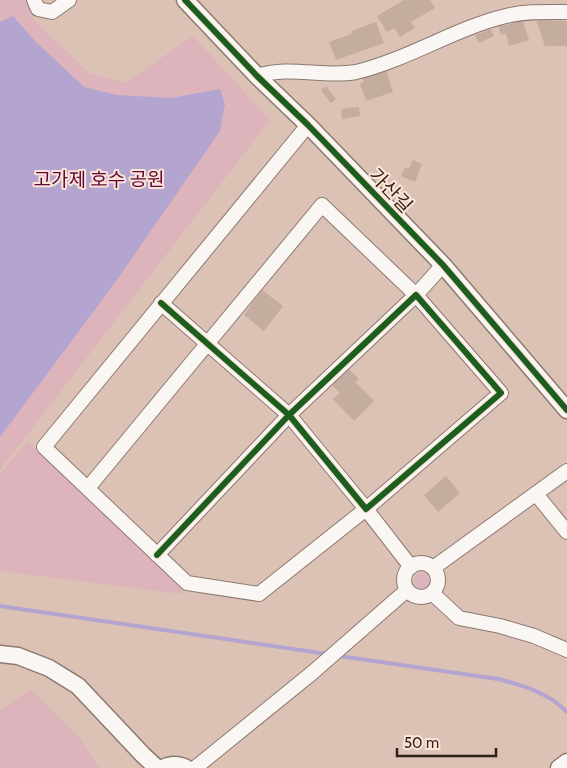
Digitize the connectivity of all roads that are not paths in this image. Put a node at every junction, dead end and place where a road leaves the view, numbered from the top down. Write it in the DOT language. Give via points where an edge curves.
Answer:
graph roads {
  1 [pos="34,0"];
  2 [pos="69,0"];
  3 [pos="185,0"];
  4 [pos="567,12"];
  5 [pos="257,76"];
  6 [pos="308,126"];
  7 [pos="443,266"];
  8 [pos="416,295"];
  9 [pos="161,304"];
  10 [pos="207,344"];
  11 [pos="567,410"];
  12 [pos="289,415"];
  13 [pos="567,471"];
  14 [pos="88,488"];
  15 [pos="536,494"];
  16 [pos="366,509"];
  17 [pos="567,532"];
  18 [pos="158,555"];
  19 [pos="410,567"];
  20 [pos="433,568"];
  21 [pos="407,590"];
  22 [pos="432,593"];
  23 [pos="567,649"];
  24 [pos="0,654"];
  25 [pos="567,762"];
  26 [pos="157,768"];
  27 [pos="163,768"];
  28 [pos="186,768"];
  29 [pos="195,768"];
  30 [pos="560,768"];
  1 -- 2 [label="street" via="38,10 52,12"];
  3 -- 5 [label="street, 가산길"];
  4 -- 5 [label="street" via="506,16 356,72 282,71"];
  5 -- 6 [label="street, 가산길"];
  6 -- 7 [label="street, 가산길"];
  6 -- 9 [label="street"];
  7 -- 8 [label="street"];
  7 -- 11 [label="street, 가산길"];
  8 -- 10 [label="street" via="322,206"];
  8 -- 12 [label="street"];
  8 -- 16 [label="street" via="502,393"];
  9 -- 10 [label="street"];
  9 -- 14 [label="street" via="44,447"];
  10 -- 12 [label="street"];
  10 -- 14 [label="street"];
  12 -- 16 [label="street"];
  12 -- 18 [label="street"];
  13 -- 15 [label="street"];
  14 -- 18 [label="street"];
  15 -- 17 [label="street"];
  15 -- 20 [label="street"];
  16 -- 18 [label="street" via="259,594 187,583"];
  16 -- 19 [label="street"];
  19 -- 20 [label="street" via="423,564"];
  19 -- 21 [label="street" via="404,580"];
  20 -- 22 [label="street" via="437,584"];
  21 -- 22 [label="street" via="422,597"];
  21 -- 29 [label="street"];
  22 -- 23 [label="street" via="459,618 500,626"];
  24 -- 26 [label="street" via="18,656 49,668 78,686"];
  25 -- 30 [label="street"];
  27 -- 28 [label="street" via="179,765"];
}
